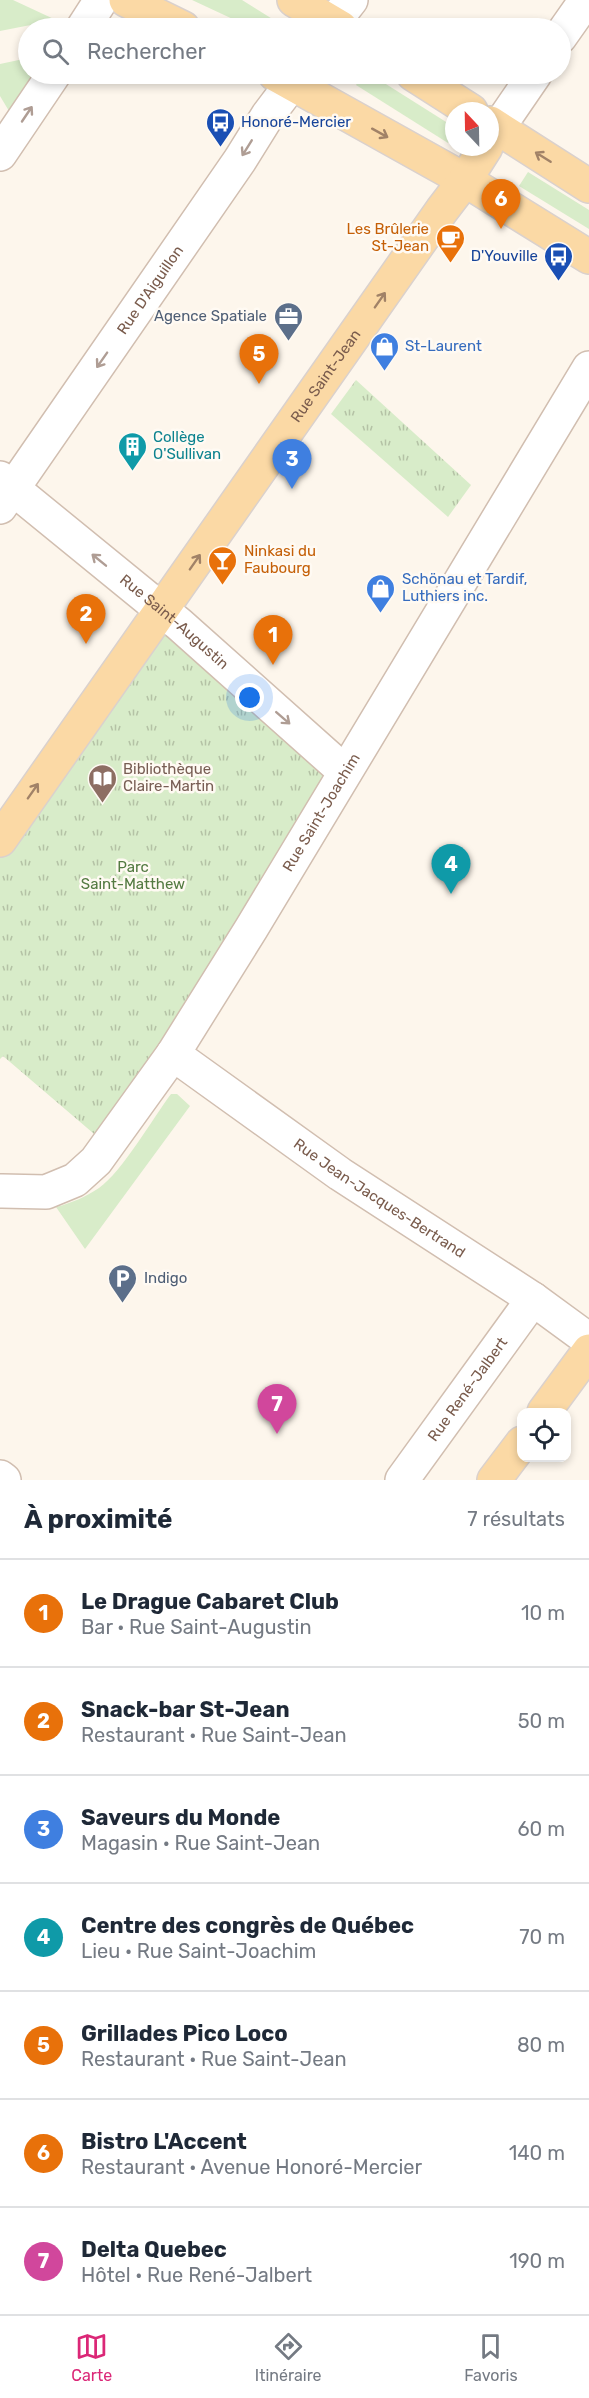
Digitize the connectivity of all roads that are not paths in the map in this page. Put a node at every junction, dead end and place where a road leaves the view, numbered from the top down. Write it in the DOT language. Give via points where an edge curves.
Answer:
graph roads {
  1 [pos="101,0"];
  2 [pos="126,0"];
  3 [pos="294,0"];
  4 [pos="586,0"];
  5 [pos="89,18"];
  6 [pos="163,18"];
  7 [pos="334,18"];
  8 [pos="571,22"];
  9 [pos="47,84"];
  10 [pos="285,84"];
  11 [pos="301,84"];
  12 [pos="426,84"];
  13 [pos="527,84"];
  14 [pos="450,102"];
  15 [pos="499,116"];
  16 [pos="499,137"];
  17 [pos="0,154"];
  18 [pos="476,156"];
  19 [pos="465,180"];
  20 [pos="589,186"];
  21 [pos="589,257"];
  22 [pos="589,368"];
  23 [pos="4,491"];
  24 [pos="161,609"];
  25 [pos="345,772"];
  26 [pos="0,840"];
  27 [pos="173,1054"];
  28 [pos="1,1192"];
  29 [pos="533,1299"];
  30 [pos="589,1340"];
  31 [pos="589,1351"];
  32 [pos="548,1408"];
  33 [pos="517,1450"];
  34 [pos="0,1477"];
  35 [pos="4,1480"];
  36 [pos="402,1480"];
  37 [pos="494,1480"];
  1 -- 5 [label="street"];
  2 -- 6 [label="main road"];
  3 -- 7 [label="main road"];
  4 -- 8 [label="street"];
  17 -- 9 [label="street, one-way"];
  10 -- 23 [label="street, Rue D'Aiguillon, one-way" via="233,170"];
  11 -- 19 [label="main road, one-way"];
  12 -- 14 [label="main road"];
  13 -- 15 [label="street, Rue Saint-Jean"];
  20 -- 16 [label="main road, one-way"];
  18 -- 19 [label="main road, Rue Saint-Jean"];
  19 -- 21 [label="main road"];
  24 -- 19 [label="main road, Rue Saint-Jean, one-way"];
  22 -- 25 [label="street, Rue Saint-Joachim"];
  24 -- 23 [label="street, Rue Saint-Augustin, one-way"];
  24 -- 25 [label="street, Rue Saint-Augustin, one-way"];
  26 -- 24 [label="main road, Rue Saint-Jean, one-way"];
  25 -- 27 [label="street, Rue Saint-Joachim"];
  27 -- 28 [label="street, Rue Saint-Joachim" via="96,1161 75,1180 46,1192"];
  27 -- 29 [label="street, Rue Jean-Jacques-Bertrand" via="340,1174"];
  29 -- 30 [label="street, Rue Jean-Jacques-Bertrand"];
  29 -- 36 [label="street, Rue René-Jalbert"];
  31 -- 32 [label="main road"];
  33 -- 37 [label="main road"];
  34 -- 35 [label="street"];
}
